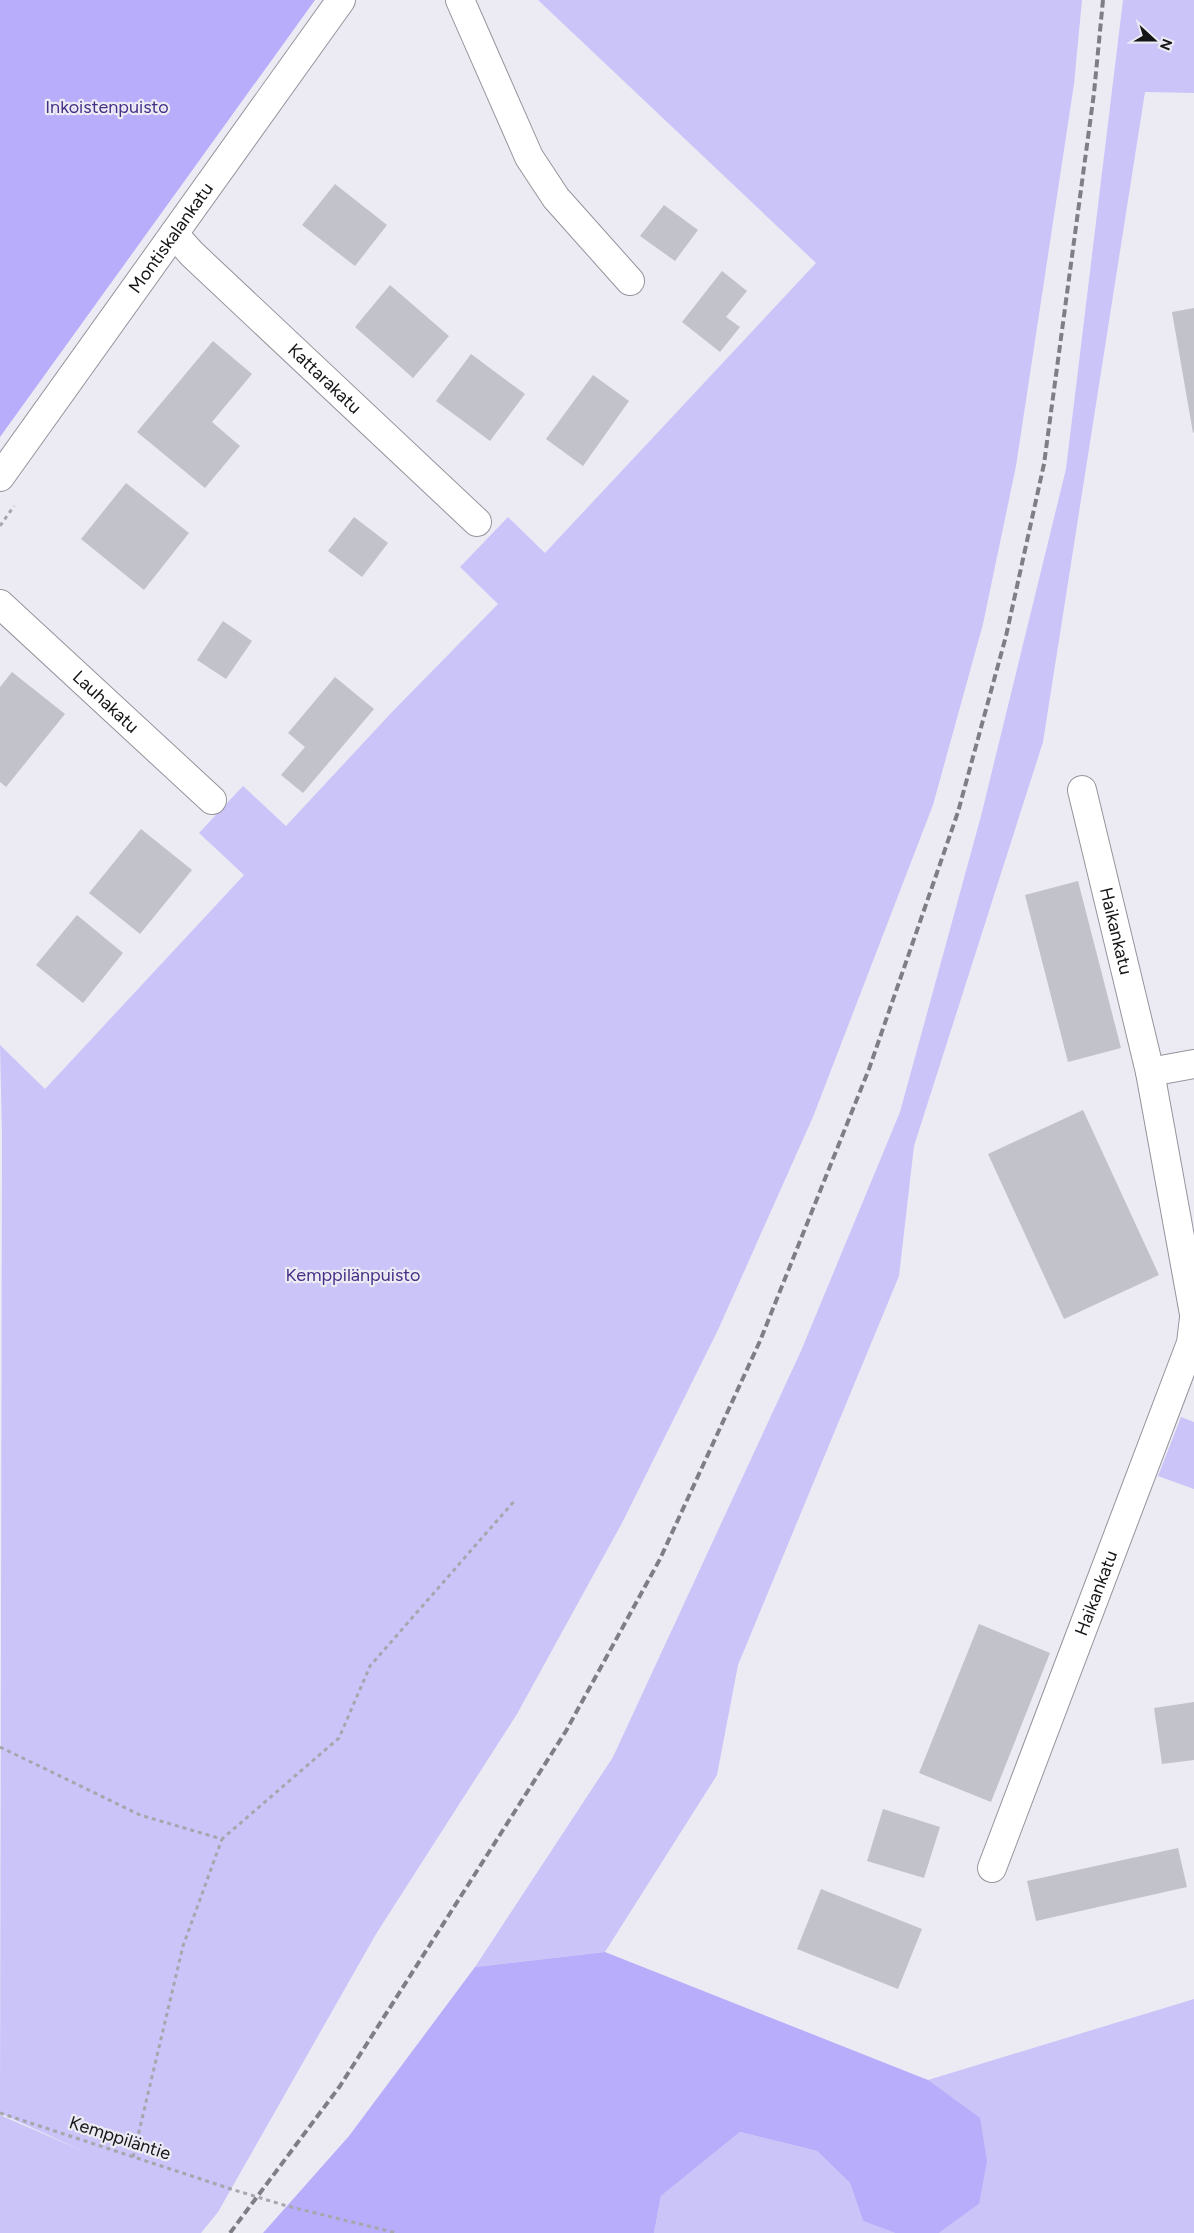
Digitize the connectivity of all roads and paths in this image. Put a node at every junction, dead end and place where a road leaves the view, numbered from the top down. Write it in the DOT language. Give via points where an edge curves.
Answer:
graph roads {
  1 [pos="341,0"];
  2 [pos="460,0"];
  3 [pos="174,234"];
  4 [pos="630,280"];
  5 [pos="0,477"];
  6 [pos="477,522"];
  7 [pos="0,604"];
  8 [pos="1082,790"];
  9 [pos="212,800"];
  10 [pos="1194,1064"];
  11 [pos="1150,1072"];
  12 [pos="1194,1314"];
  13 [pos="1194,1318"];
  14 [pos="516,1499"];
  15 [pos="0,1747"];
  16 [pos="222,1839"];
  17 [pos="992,1868"];
  18 [pos="0,2113"];
  19 [pos="133,2157"];
  20 [pos="397,2233"];
  1 -- 3 [label="street, Montiskalankatu"];
  2 -- 4 [label="street" via="529,157 556,198"];
  3 -- 5 [label="street, Montiskalankatu"];
  3 -- 6 [label="street, Kattarakatu"];
  7 -- 9 [label="street, Lauhakatu"];
  8 -- 11 [label="street, Haikankatu"];
  10 -- 11 [label="street"];
  11 -- 12 [label="street, Haikankatu"];
  13 -- 17 [label="street, Haikankatu" via="1191,1343"];
  14 -- 16 [label="path" via="370,1666 338,1738"];
  15 -- 16 [label="path" via="140,1815"];
  16 -- 19 [label="path" via="183,1946"];
  18 -- 19 [label="path, Kemppiläntie"];
  19 -- 20 [label="path, Kemppiläntie" via="231,2190"];
}
